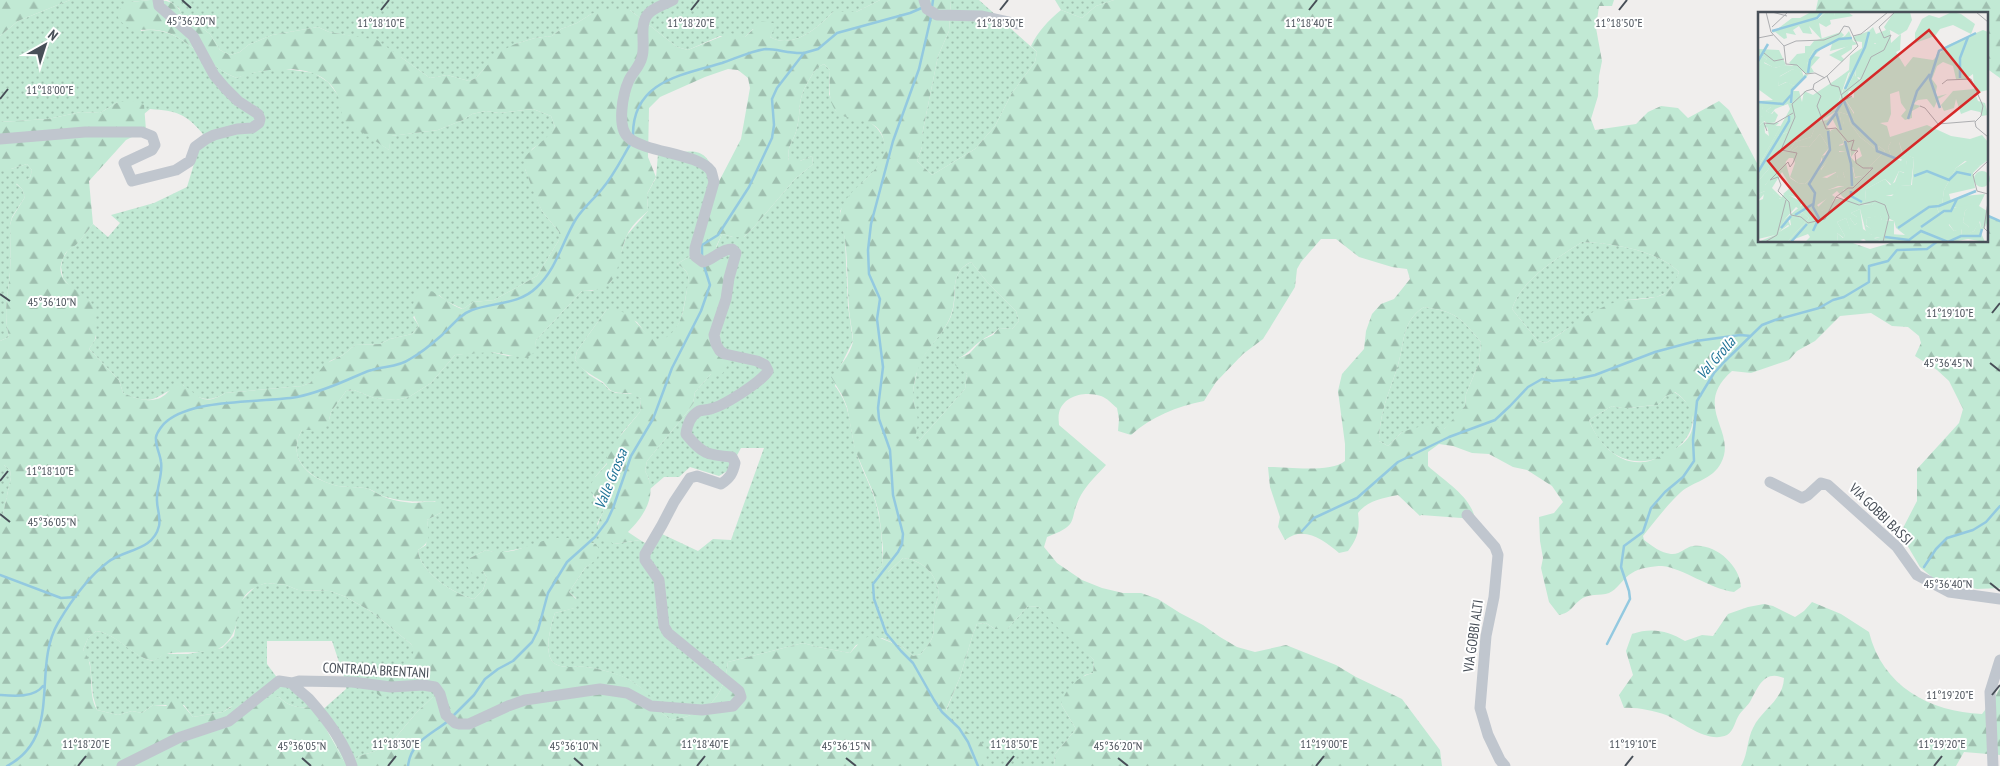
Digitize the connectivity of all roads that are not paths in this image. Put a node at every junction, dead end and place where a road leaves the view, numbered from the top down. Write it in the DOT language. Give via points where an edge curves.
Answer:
graph roads {
  1 [pos="158,0"];
  2 [pos="673,0"];
  3 [pos="924,0"];
  4 [pos="1017,24"];
  5 [pos="0,139"];
  6 [pos="1770,482"];
  7 [pos="1467,515"];
  8 [pos="2000,600"];
  9 [pos="2000,660"];
  10 [pos="292,683"];
  11 [pos="122,766"];
  12 [pos="352,766"];
  13 [pos="1505,766"];
  14 [pos="1993,766"];
  1 -- 5 [label="street" via="159,6 193,36 224,88 258,114 258,123 252,128 237,129 206,139 195,147 190,161 176,170 132,181 124,163 152,150 155,145 152,136 142,132 85,132"];
  2 -- 10 [label="street, CONTRADA BRENTANI" via="649,13 644,21 644,51 624,93 624,130 628,138 686,157 711,171 714,182 694,248 695,256 702,262 711,260 726,249 736,253 714,335 716,344 725,354 757,361 768,371 759,381 723,403 698,411 688,423 686,434 692,442 709,456 732,457 734,472 721,484 697,476 690,478 645,554 645,560 659,580 664,626 668,633 739,691 741,697 733,706 702,710 651,706 627,694 600,689 525,700 464,724 455,723 446,715 435,687 391,687 352,682"];
  3 -- 4 [label="street" via="927,9 937,15 982,16"];
  6 -- 8 [label="street, VIA GOBBI BASSI" via="1802,498 1820,483 1828,484 1897,547 1917,575 1948,592"];
  7 -- 13 [label="street, VIA GOBBI ALTI" via="1495,547 1498,555 1480,708 1488,735"];
  9 -- 14 [label="street" via="1990,692"];
  10 -- 11 [label="street" via="280,681 229,721 178,738"];
  10 -- 12 [label="street" via="326,720"];
}
